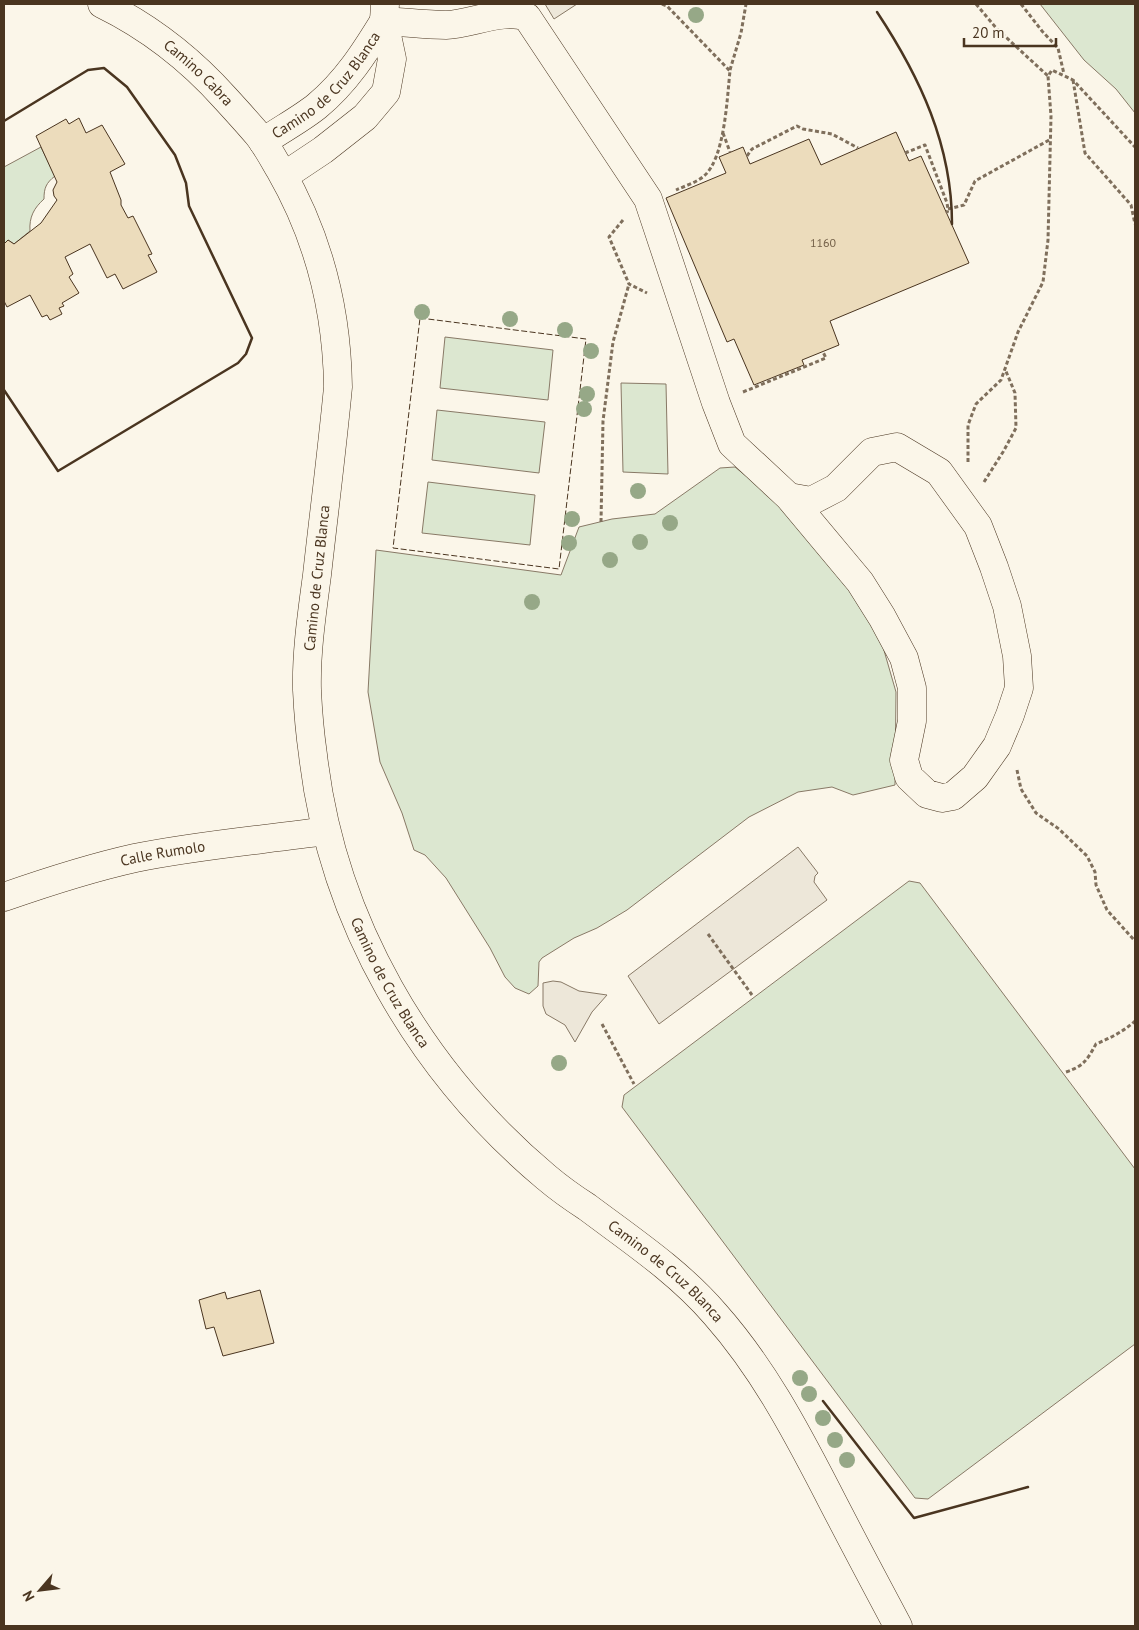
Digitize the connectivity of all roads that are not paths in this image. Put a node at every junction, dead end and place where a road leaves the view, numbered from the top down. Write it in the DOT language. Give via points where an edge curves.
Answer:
graph roads {
  1 [pos="102,4"];
  2 [pos="499,10"];
  3 [pos="384,12"];
  4 [pos="274,160"];
  5 [pos="789,497"];
  6 [pos="326,831"];
  7 [pos="4,897"];
  8 [pos="898,1626"];
  1 -- 4 [label="street, Camino Cabra" via="130,18 177,51 212,85"];
  2 -- 3 [label="street" via="447,25"];
  2 -- 5 [label="street" via="527,17 648,198 732,444"];
  3 -- 4 [label="street, Camino de Cruz Blanca" via="362,56"];
  3 -- 4 [label="street, Camino de Cruz Blanca" via="392,58 386,92 365,117 322,150"];
  4 -- 6 [label="street, Camino de Cruz Blanca" via="297,200 322,267 337,355 338,387 307,688 313,758"];
  5 -- 5 [label="street" via="860,582 904,658 912,688 912,721 904,760 909,777 927,794 942,798 953,796 975,777 997,746 1019,688 1017,656 1007,606 978,526 939,472 897,447 872,452 836,488 811,501"];
  6 -- 7 [label="street, Calle Rumolo" via="133,859 60,877"];
  6 -- 8 [label="street, Camino de Cruz Blanca" via="348,904 367,946 391,995 421,1041 498,1134 547,1179 678,1277 714,1313 773,1393"];
}
